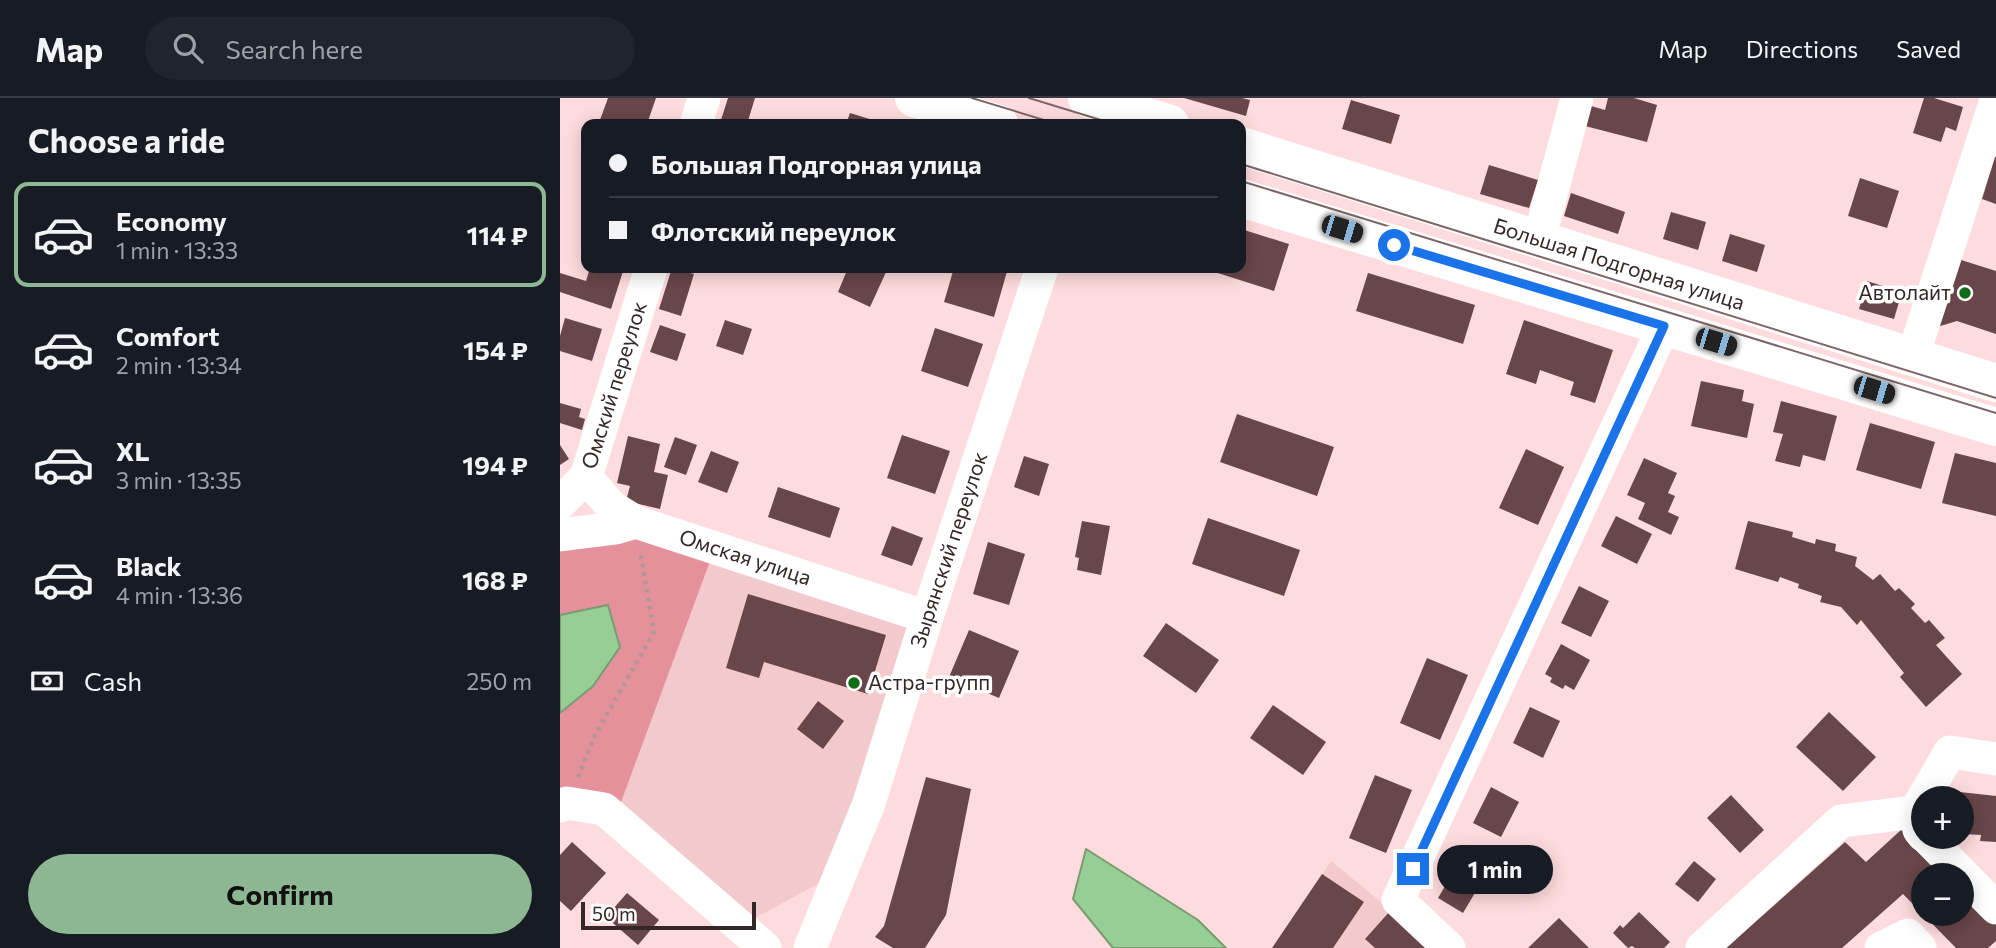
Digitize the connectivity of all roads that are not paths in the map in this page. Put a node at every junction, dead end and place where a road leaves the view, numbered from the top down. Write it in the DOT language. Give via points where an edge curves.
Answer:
graph roads {
  1 [pos="704,98"];
  2 [pos="914,98"];
  3 [pos="1577,98"];
  4 [pos="1996,100"];
  5 [pos="1092,105"];
  6 [pos="698,119"];
  7 [pos="983,119"];
  8 [pos="1149,119"];
  9 [pos="1246,148"];
  10 [pos="1246,200"];
  11 [pos="1539,240"];
  12 [pos="649,273"];
  13 [pos="1040,273"];
  14 [pos="1664,326"];
  15 [pos="1912,359"];
  16 [pos="1996,383"];
  17 [pos="1996,427"];
  18 [pos="586,477"];
  19 [pos="560,503"];
  20 [pos="636,522"];
  21 [pos="560,535"];
  22 [pos="927,617"];
  23 [pos="1996,759"];
  24 [pos="1937,786"];
  25 [pos="564,805"];
  26 [pos="1911,827"];
  27 [pos="1941,849"];
  28 [pos="1996,908"];
  29 [pos="765,948"];
  30 [pos="810,948"];
  31 [pos="1449,948"];
  32 [pos="1702,948"];
  33 [pos="1881,948"];
  34 [pos="1920,948"];
  1 -- 6 [label="street"];
  2 -- 7 [label="main road"];
  3 -- 11 [label="street"];
  4 -- 15 [label="street"];
  5 -- 8 [label="main road"];
  9 -- 11 [label="main road, Большая Подгорная улица"];
  10 -- 14 [label="main road, Большая Подгорная улица"];
  11 -- 15 [label="main road, Большая Подгорная улица"];
  12 -- 18 [label="street, Омский переулок"];
  13 -- 22 [label="street, Зырянский переулок"];
  14 -- 17 [label="main road, Большая Подгорная улица"];
  14 -- 31 [label="street" via="1398,900"];
  15 -- 16 [label="main road, Большая Подгорная улица"];
  18 -- 19 [label="street"];
  18 -- 20 [label="street, Омский переулок" via="612,507"];
  20 -- 21 [label="street"];
  20 -- 22 [label="street, Омская улица"];
  22 -- 30 [label="street, Зырянский переулок" via="869,803"];
  23 -- 24 [label="street" via="1950,752"];
  25 -- 29 [label="street" via="604,809"];
  26 -- 32 [label="street" via="1841,821"];
  27 -- 28 [label="street"];
  33 -- 34 [label="street" via="1908,935"];
}
